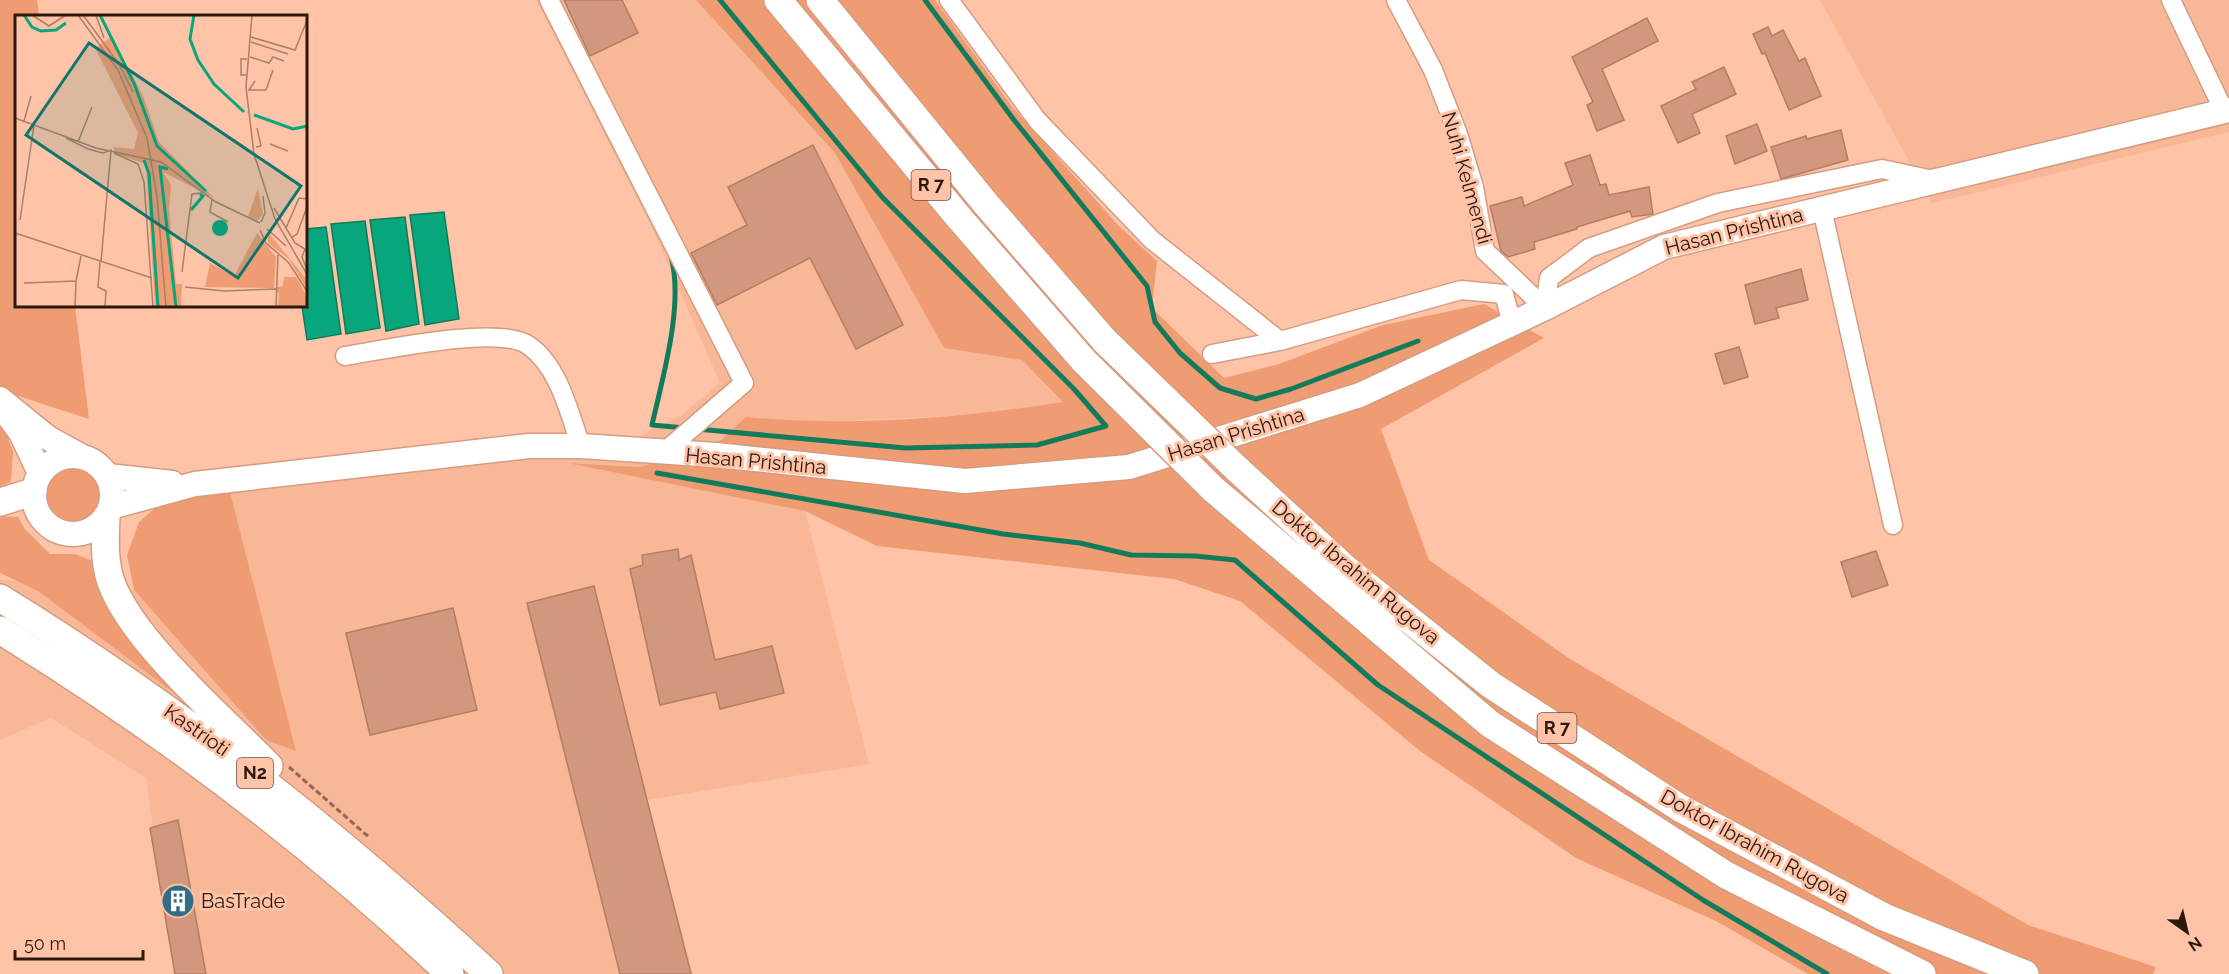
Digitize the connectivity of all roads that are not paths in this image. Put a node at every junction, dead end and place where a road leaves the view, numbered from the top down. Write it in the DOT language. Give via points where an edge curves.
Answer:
graph roads {
  1 [pos="549,0"];
  2 [pos="778,0"];
  3 [pos="820,0"];
  4 [pos="949,0"];
  5 [pos="1396,0"];
  6 [pos="2171,0"];
  7 [pos="2227,111"];
  8 [pos="1938,181"];
  9 [pos="1822,209"];
  10 [pos="1545,308"];
  11 [pos="1512,324"];
  12 [pos="1280,341"];
  13 [pos="1212,354"];
  14 [pos="345,356"];
  15 [pos="0,399"];
  16 [pos="0,407"];
  17 [pos="581,446"];
  18 [pos="663,453"];
  19 [pos="81,456"];
  20 [pos="108,476"];
  21 [pos="37,483"];
  22 [pos="195,484"];
  23 [pos="0,502"];
  24 [pos="108,513"];
  25 [pos="1893,525"];
  26 [pos="0,598"];
  27 [pos="0,630"];
  28 [pos="0,650"];
  29 [pos="82,681"];
  30 [pos="363,846"];
  31 [pos="450,974"];
  32 [pos="489,974"];
  33 [pos="1922,974"];
  34 [pos="2025,974"];
  1 -- 18 [label="street" via="744,383"];
  2 -- 33 [label="highway, Doktor Ibrahim Rugova / R 7, bridge" via="1084,361 1213,489 1490,723 1726,875"];
  3 -- 34 [label="highway, Doktor Ibrahim Rugova / R 7, bridge" via="986,204 1105,341 1346,569 1491,685 1680,808 1884,917"];
  4 -- 12 [label="street" via="1036,120 1152,240"];
  5 -- 10 [label="street, Nuhi Kelmendi" via="1433,70 1458,134 1474,187 1485,251"];
  6 -- 7 [label="street"];
  7 -- 8 [label="main road, Hasan Prishtina"];
  8 -- 9 [label="main road, Hasan Prishtina"];
  8 -- 10 [label="street" via="1882,169 1718,203 1589,248 1549,278"];
  9 -- 10 [label="main road, Hasan Prishtina" via="1664,247"];
  9 -- 25 [label="street"];
  10 -- 11 [label="main road, Hasan Prishtina"];
  11 -- 12 [label="street" via="1504,294 1461,290"];
  11 -- 18 [label="main road, Hasan Prishtina" via="1360,395 1129,467 965,481"];
  12 -- 13 [label="street"];
  14 -- 17 [label="street" via="495,337 527,344 547,364"];
  15 -- 19 [label="main road" via="48,438"];
  16 -- 21 [label="main road" via="21,433"];
  17 -- 18 [label="main road, Hasan Prishtina"];
  17 -- 22 [label="main road, Hasan Prishtina" via="529,446"];
  19 -- 20 [label="main road" via="92,460"];
  19 -- 21 [label="main road" via="58,459"];
  20 -- 22 [label="main road, Hasan Prishtina" via="150,483"];
  20 -- 24 [label="main road" via="113,496"];
  21 -- 23 [label="highway"];
  21 -- 24 [label="main road" via="38,514 54,530 76,535 98,526"];
  22 -- 24 [label="main road, Hasan Prishtina"];
  24 -- 30 [label="highway" via="108,571 135,624 172,667"];
  26 -- 30 [label="highway, Kastrioti / N2" via="96,659"];
  27 -- 29 [label="highway, N2"];
  28 -- 29 [label="highway"];
  29 -- 31 [label="highway, Kastrioti / N2" via="266,814 339,873"];
  30 -- 32 [label="highway, Kastrioti / N2"];
}
